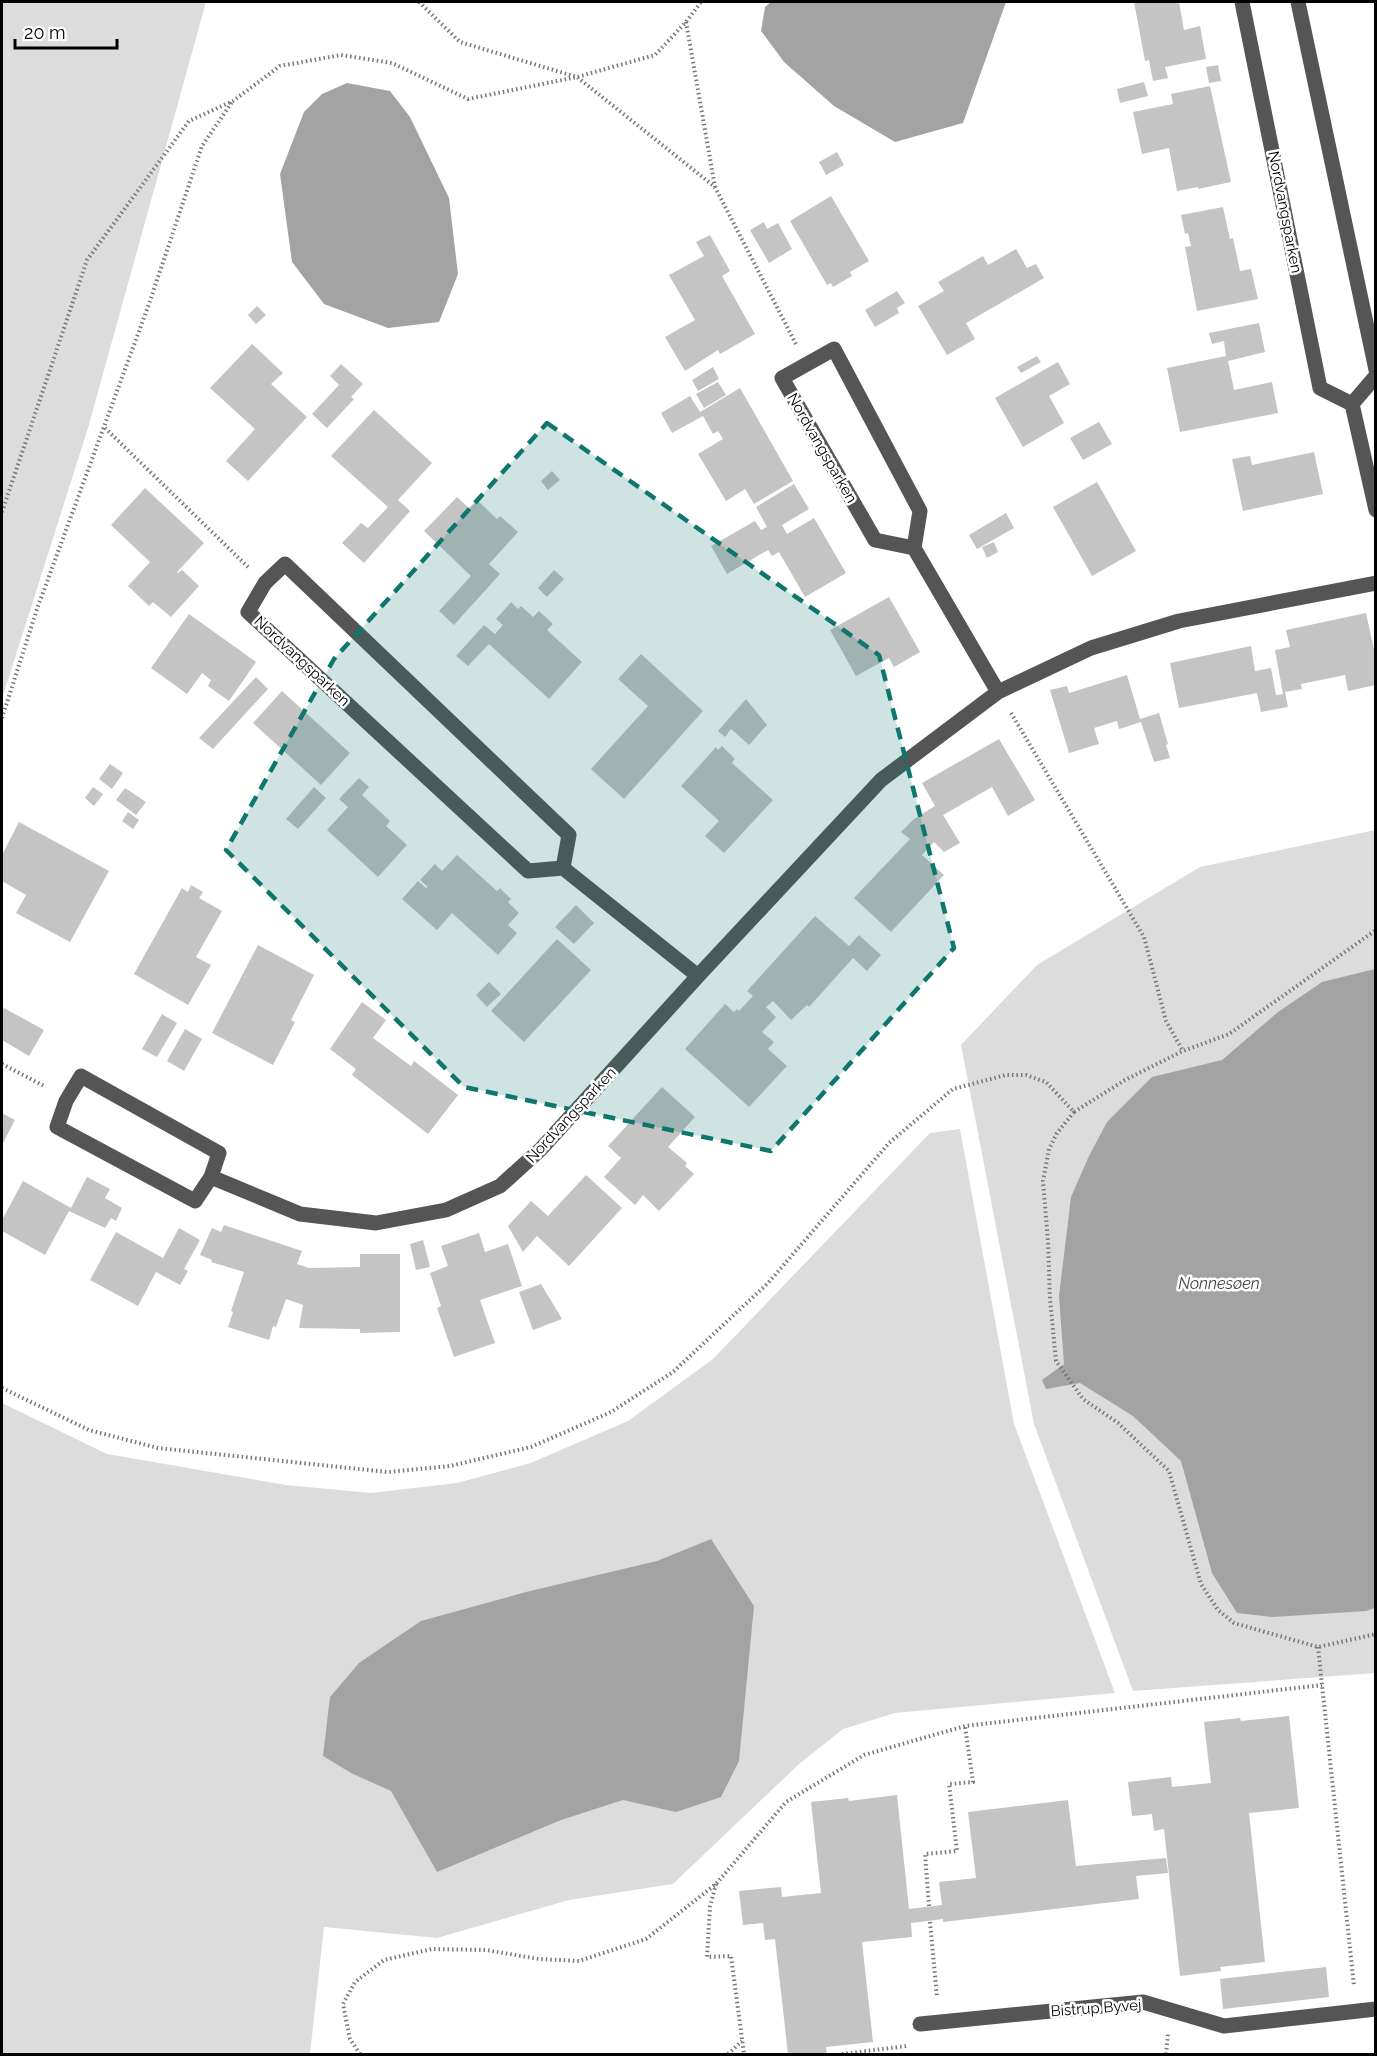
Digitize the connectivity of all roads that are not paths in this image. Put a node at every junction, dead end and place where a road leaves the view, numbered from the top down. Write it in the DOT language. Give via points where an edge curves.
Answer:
graph roads {
  1 [pos="1242,2"];
  2 [pos="1298,2"];
  3 [pos="1376,370"];
  4 [pos="1376,376"];
  5 [pos="1352,404"];
  6 [pos="1376,510"];
  7 [pos="914,548"];
  8 [pos="1376,583"];
  9 [pos="998,692"];
  10 [pos="563,868"];
  11 [pos="698,976"];
  12 [pos="211,1177"];
  13 [pos="1376,2009"];
  14 [pos="920,2024"];
  1 -- 5 [label="street, Nordvangsparken" via="1320,388"];
  2 -- 3 [label="street"];
  4 -- 5 [label="street"];
  5 -- 6 [label="street"];
  7 -- 7 [label="street, Nordvangsparken" via="920,511 834,349 782,378 875,540"];
  7 -- 9 [label="street"];
  8 -- 9 [label="street, Nordvangsparken" via="1179,621 1091,648"];
  9 -- 11 [label="street, Nordvangsparken" via="881,780"];
  10 -- 10 [label="street, Nordvangsparken" via="569,835 285,564 265,583 248,612 528,871"];
  10 -- 11 [label="street"];
  11 -- 12 [label="street, Nordvangsparken" via="541,1149 500,1186 446,1210 376,1223 300,1214"];
  12 -- 12 [label="street" via="195,1201 57,1127 81,1076 219,1153"];
  13 -- 14 [label="street, Bistrup Byvej" via="1224,2026 1143,2002"];
}
